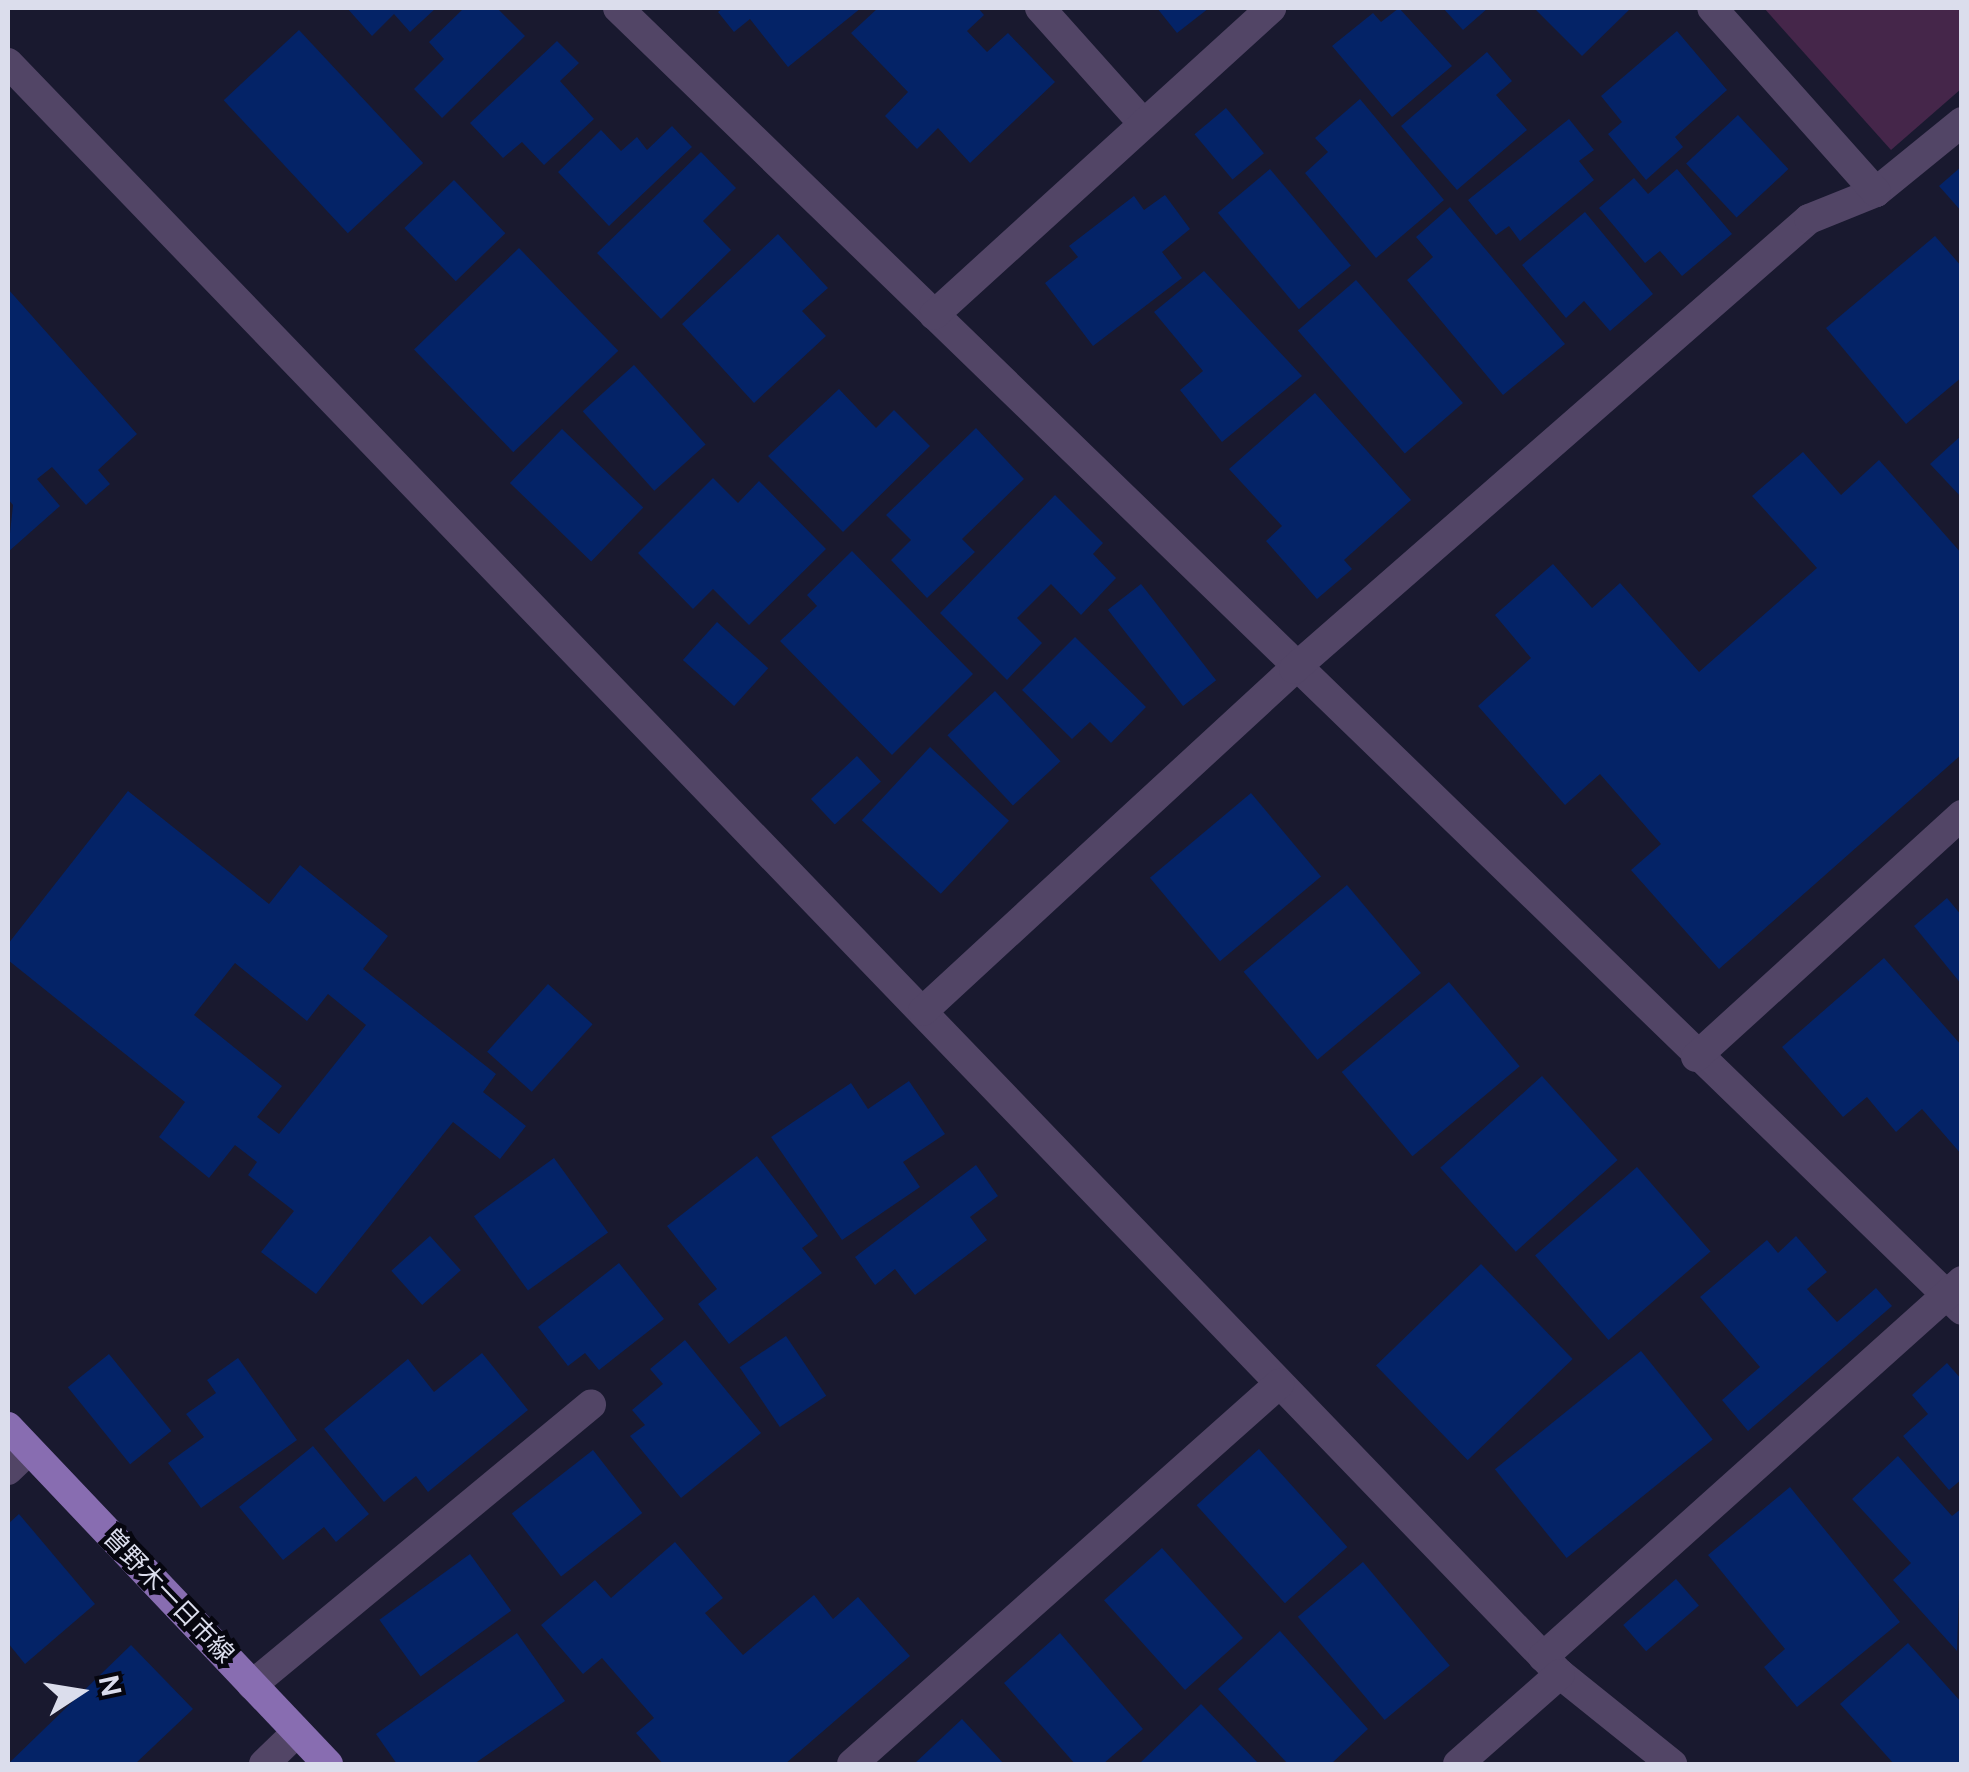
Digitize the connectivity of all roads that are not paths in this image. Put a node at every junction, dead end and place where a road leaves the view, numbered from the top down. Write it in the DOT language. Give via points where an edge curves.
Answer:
graph roads {
  1 [pos="618,8"];
  2 [pos="1040,8"];
  3 [pos="1271,8"];
  4 [pos="1712,8"];
  5 [pos="8,63"];
  6 [pos="1141,121"];
  7 [pos="1962,122"];
  8 [pos="1876,192"];
  9 [pos="934,315"];
  10 [pos="1294,670"];
  11 [pos="1962,814"];
  12 [pos="922,1010"];
  13 [pos="1696,1057"];
  14 [pos="1957,1295"];
  15 [pos="1279,1384"];
  16 [pos="591,1405"];
  17 [pos="8,1427"];
  18 [pos="18,1460"];
  19 [pos="1551,1665"];
  20 [pos="252,1684"];
  21 [pos="297,1732"];
  22 [pos="264,1764"];
  23 [pos="328,1764"];
  24 [pos="852,1764"];
  25 [pos="1458,1764"];
  26 [pos="1672,1764"];
  1 -- 9 [label="street"];
  2 -- 6 [label="street"];
  3 -- 6 [label="street"];
  4 -- 8 [label="street"];
  5 -- 12 [label="street"];
  6 -- 9 [label="street"];
  7 -- 8 [label="street"];
  8 -- 10 [label="street" via="1809,219"];
  9 -- 10 [label="street"];
  10 -- 12 [label="street"];
  10 -- 13 [label="street"];
  11 -- 13 [label="street"];
  12 -- 15 [label="street"];
  13 -- 14 [label="street"];
  14 -- 19 [label="street"];
  15 -- 19 [label="street"];
  15 -- 24 [label="street"];
  16 -- 20 [label="street"];
  17 -- 18 [label="main road, 曽野木一日市線"];
  18 -- 20 [label="main road, 曽野木一日市線"];
  19 -- 25 [label="street"];
  19 -- 26 [label="street"];
  20 -- 21 [label="main road, 曽野木一日市線"];
  21 -- 22 [label="street"];
  21 -- 23 [label="main road, 曽野木一日市線"];
}
